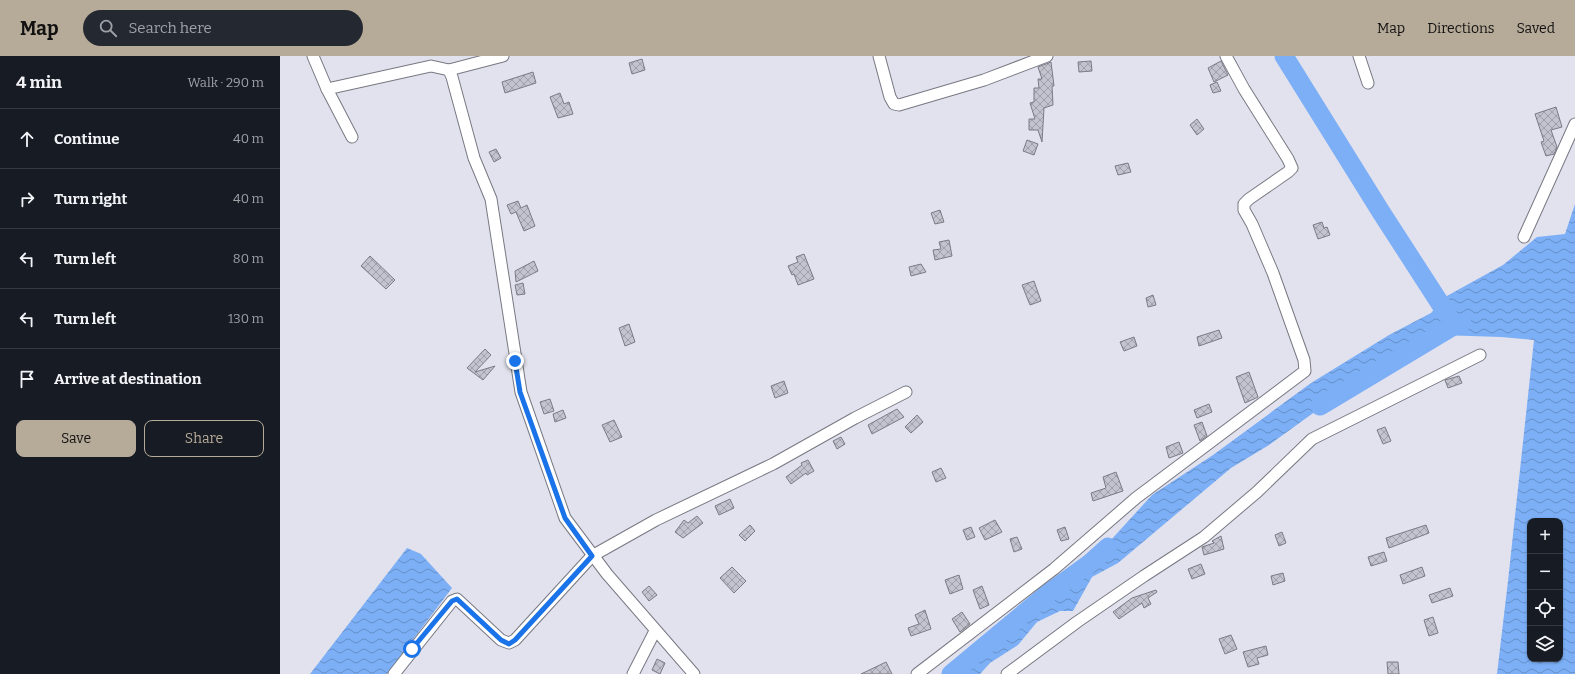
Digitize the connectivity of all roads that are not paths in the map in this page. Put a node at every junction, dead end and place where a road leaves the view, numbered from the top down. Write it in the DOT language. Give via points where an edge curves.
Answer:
graph roads {
  1 [pos="313,56"];
  2 [pos="504,56"];
  3 [pos="879,56"];
  4 [pos="1047,56"];
  5 [pos="1226,56"];
  6 [pos="1359,56"];
  7 [pos="449,70"];
  8 [pos="1368,83"];
  9 [pos="327,90"];
  10 [pos="1575,124"];
  11 [pos="352,137"];
  12 [pos="1524,237"];
  13 [pos="1480,355"];
  14 [pos="906,392"];
  15 [pos="592,556"];
  16 [pos="655,631"];
  17 [pos="394,674"];
  18 [pos="633,674"];
  19 [pos="694,674"];
  20 [pos="917,674"];
  21 [pos="1007,674"];
  1 -- 9 [label="street"];
  2 -- 7 [label="street"];
  3 -- 4 [label="street" via="890,97 894,104 899,105 984,80"];
  5 -- 20 [label="street" via="1292,168 1248,199 1244,204 1244,210 1274,273 1304,360 1305,371 1136,498 1054,569"];
  6 -- 8 [label="street"];
  7 -- 9 [label="street" via="431,66"];
  7 -- 15 [label="street" via="474,158 491,199 520,392 565,518"];
  9 -- 11 [label="street"];
  10 -- 12 [label="street"];
  13 -- 21 [label="street" via="1312,439 1204,538 1077,622"];
  14 -- 15 [label="street" via="773,464 656,520"];
  15 -- 16 [label="street"];
  15 -- 17 [label="street" via="509,644 501,640 457,599 452,601"];
  16 -- 18 [label="street"];
  16 -- 19 [label="street"];
}
